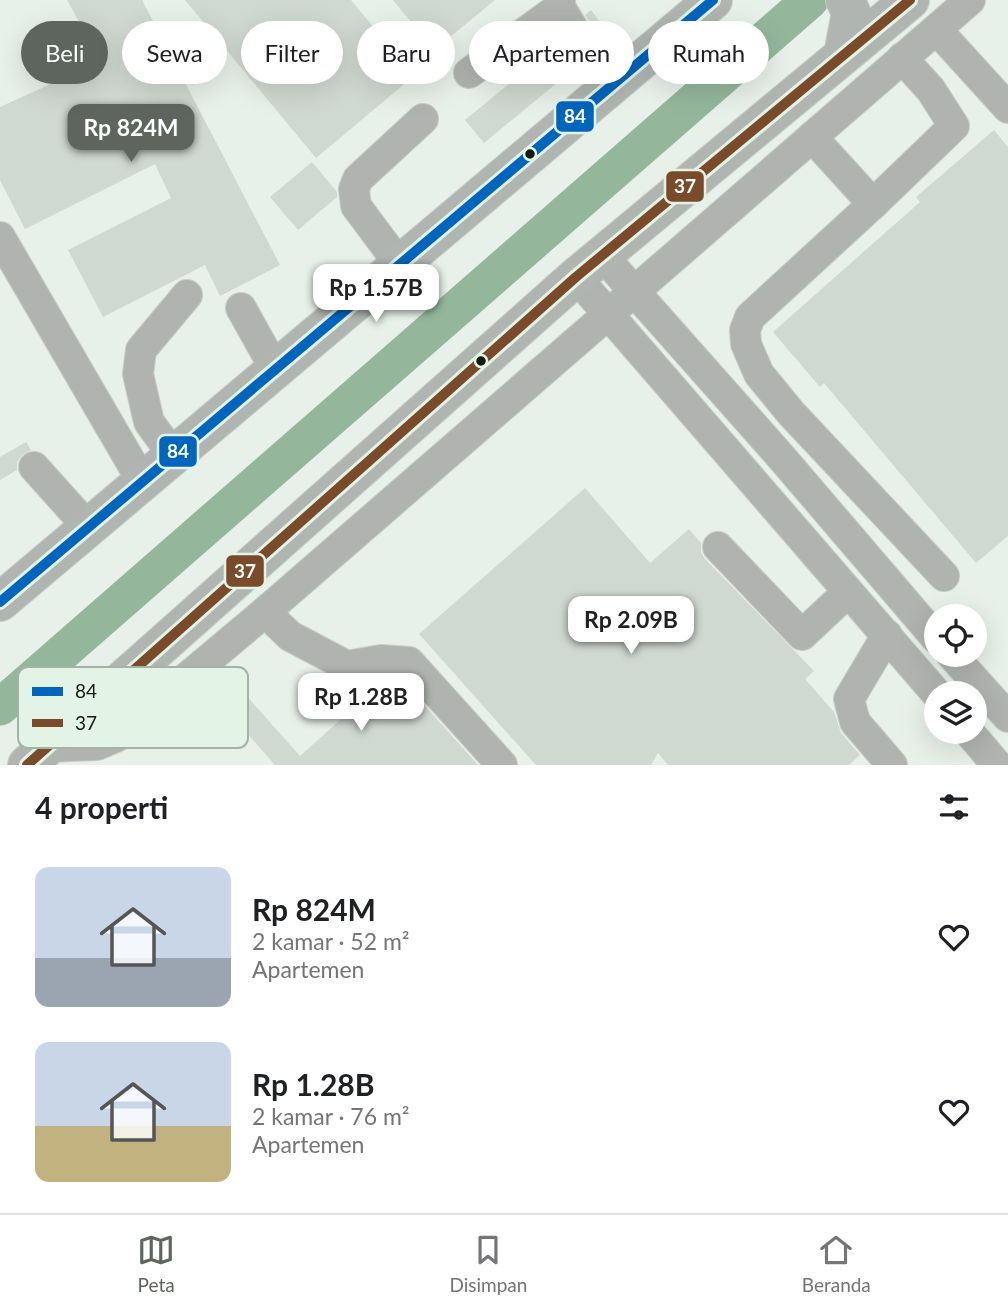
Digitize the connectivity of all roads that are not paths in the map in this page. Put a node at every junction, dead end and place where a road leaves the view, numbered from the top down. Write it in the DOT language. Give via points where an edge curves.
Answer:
graph roads {
  1 [pos="713,0"];
  2 [pos="910,0"];
  3 [pos="970,0"];
  4 [pos="560,4"];
  5 [pos="848,6"];
  6 [pos="538,21"];
  7 [pos="570,21"];
  8 [pos="937,30"];
  9 [pos="843,55"];
  10 [pos="902,58"];
  11 [pos="634,68"];
  12 [pos="616,84"];
  13 [pos="1005,97"];
  14 [pos="423,119"];
  15 [pos="812,137"];
  16 [pos="873,204"];
  17 [pos="0,237"];
  18 [pos="400,265"];
  19 [pos="589,266"];
  20 [pos="634,293"];
  21 [pos="187,295"];
  22 [pos="241,308"];
  23 [pos="607,315"];
  24 [pos="275,369"];
  25 [pos="173,454"];
  26 [pos="834,459"];
  27 [pos="34,467"];
  28 [pos="142,481"];
  29 [pos="806,486"];
  30 [pos="87,526"];
  31 [pos="718,547"];
  32 [pos="944,576"];
  33 [pos="848,592"];
  34 [pos="0,602"];
  35 [pos="265,612"];
  36 [pos="924,624"];
  37 [pos="887,635"];
  38 [pos="137,667"];
  39 [pos="199,667"];
  40 [pos="963,667"];
  41 [pos="926,681"];
  42 [pos="1008,717"];
  43 [pos="979,744"];
  44 [pos="81,748"];
  45 [pos="37,756"];
  46 [pos="502,765"];
  47 [pos="892,765"];
  48 [pos="997,765"];
  1 -- 11 [label="main road"];
  2 -- 9 [label="main road"];
  3 -- 8 [label="lane"];
  4 -- 6 [label="lane"];
  4 -- 7 [label="lane"];
  5 -- 9 [label="main road"];
  8 -- 10 [label="lane"];
  8 -- 13 [label="lane"];
  9 -- 19 [label="main road"];
  10 -- 15 [label="lane"];
  10 -- 16 [label="lane" via="931,90 954,126"];
  12 -- 18 [label="main road"];
  14 -- 18 [label="lane" via="358,179 354,189 356,206"];
  15 -- 16 [label="lane"];
  15 -- 20 [label="lane"];
  16 -- 26 [label="lane" via="750,317 745,330 759,374"];
  17 -- 28 [label="lane"];
  18 -- 24 [label="main road"];
  19 -- 20 [label="lane"];
  19 -- 23 [label="lane"];
  19 -- 38 [label="main road"];
  20 -- 23 [label="lane"];
  20 -- 29 [label="lane"];
  21 -- 25 [label="lane" via="141,350 138,374 149,422"];
  22 -- 24 [label="lane"];
  23 -- 33 [label="lane"];
  23 -- 35 [label="lane"];
  24 -- 25 [label="main road"];
  25 -- 28 [label="main road"];
  26 -- 29 [label="lane"];
  26 -- 32 [label="lane"];
  27 -- 30 [label="lane"];
  28 -- 30 [label="main road"];
  29 -- 36 [label="lane"];
  30 -- 34 [label="main road"];
  31 -- 33 [label="lane" via="802,635"];
  33 -- 37 [label="lane"];
  35 -- 39 [label="lane"];
  35 -- 46 [label="lane" via="290,636 347,666 381,660 409,662"];
  37 -- 41 [label="lane"];
  37 -- 47 [label="lane" via="849,699 855,722"];
  40 -- 42 [label="lane"];
  43 -- 48 [label="lane"];
  44 -- 45 [label="lane"];
}
